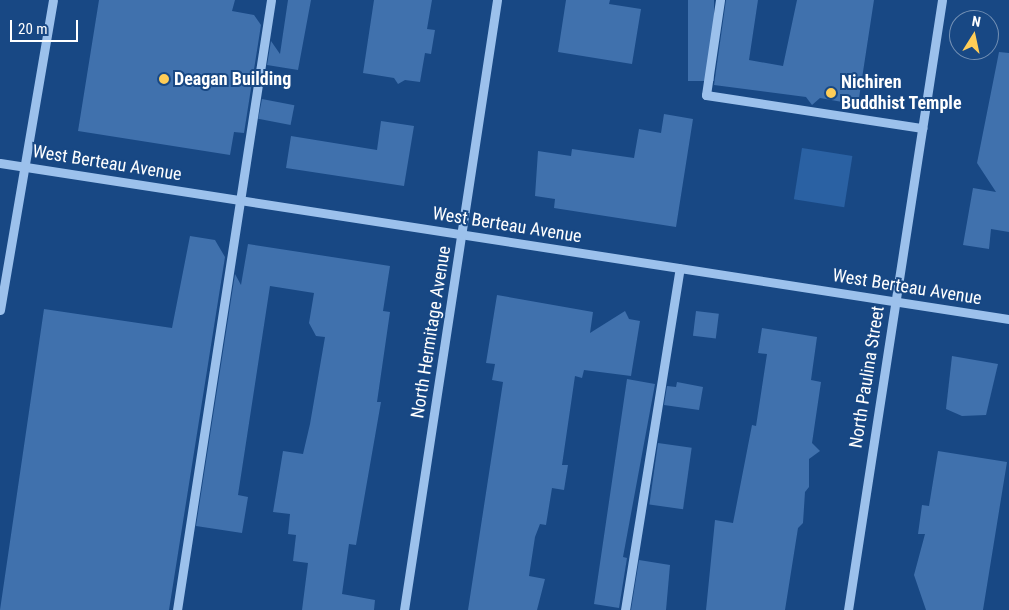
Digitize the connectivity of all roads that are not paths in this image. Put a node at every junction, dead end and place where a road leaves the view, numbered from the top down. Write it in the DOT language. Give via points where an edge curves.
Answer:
graph roads {
  1 [pos="53,0"];
  2 [pos="264,0"];
  3 [pos="271,0"];
  4 [pos="497,0"];
  5 [pos="720,0"];
  6 [pos="942,0"];
  7 [pos="269,14"];
  8 [pos="922,128"];
  9 [pos="0,164"];
  10 [pos="27,168"];
  11 [pos="240,201"];
  12 [pos="462,235"];
  13 [pos="680,268"];
  14 [pos="895,302"];
  15 [pos="0,310"];
  16 [pos="1009,319"];
  17 [pos="177,610"];
  18 [pos="404,610"];
  19 [pos="626,610"];
  20 [pos="848,610"];
  1 -- 10 [label="street"];
  2 -- 7 [label="street"];
  3 -- 7 [label="street"];
  4 -- 12 [label="street, North Hermitage Avenue"];
  5 -- 8 [label="street" via="706,95"];
  6 -- 8 [label="street, North Paulina Street"];
  7 -- 11 [label="street"];
  8 -- 14 [label="street, North Paulina Street"];
  9 -- 10 [label="street, West Berteau Avenue"];
  10 -- 11 [label="street, West Berteau Avenue"];
  10 -- 15 [label="street" via="17,200"];
  11 -- 12 [label="street, West Berteau Avenue"];
  11 -- 17 [label="street"];
  12 -- 13 [label="street, West Berteau Avenue"];
  12 -- 18 [label="street, North Hermitage Avenue"];
  13 -- 14 [label="street, West Berteau Avenue"];
  13 -- 19 [label="street"];
  14 -- 16 [label="street, West Berteau Avenue"];
  14 -- 20 [label="street, North Paulina Street"];
}
